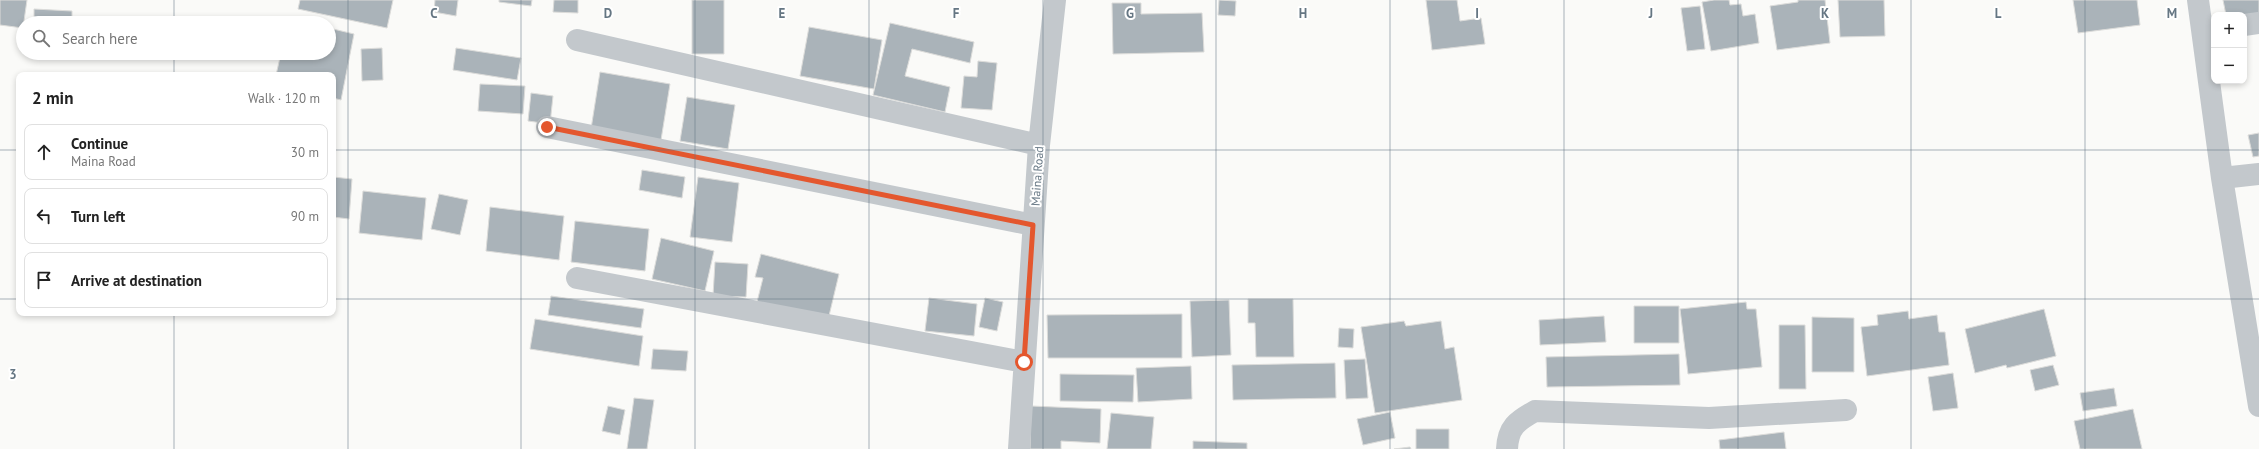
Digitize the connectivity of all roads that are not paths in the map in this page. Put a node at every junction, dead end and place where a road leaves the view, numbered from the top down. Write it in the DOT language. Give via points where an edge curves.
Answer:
graph roads {
  1 [pos="1055,0"];
  2 [pos="2198,0"];
  3 [pos="2259,23"];
  4 [pos="2247,25"];
  5 [pos="2208,30"];
  6 [pos="577,40"];
  7 [pos="547,127"];
  8 [pos="1039,144"];
  9 [pos="2259,174"];
  10 [pos="2222,178"];
  11 [pos="1033,225"];
  12 [pos="577,278"];
  13 [pos="1024,362"];
  14 [pos="2259,406"];
  15 [pos="1846,410"];
  16 [pos="1019,449"];
  17 [pos="1508,449"];
  1 -- 8 [label="street, Maina Road"];
  2 -- 5 [label="street"];
  3 -- 4 [label="street"];
  5 -- 10 [label="street"];
  6 -- 8 [label="street"];
  7 -- 11 [label="street"];
  8 -- 11 [label="street, Maina Road"];
  9 -- 10 [label="street"];
  10 -- 14 [label="street"];
  11 -- 13 [label="street, Maina Road"];
  12 -- 13 [label="street"];
  13 -- 16 [label="street, Maina Road"];
  15 -- 17 [label="street" via="1709,418 1534,411 1515,422"];
}
